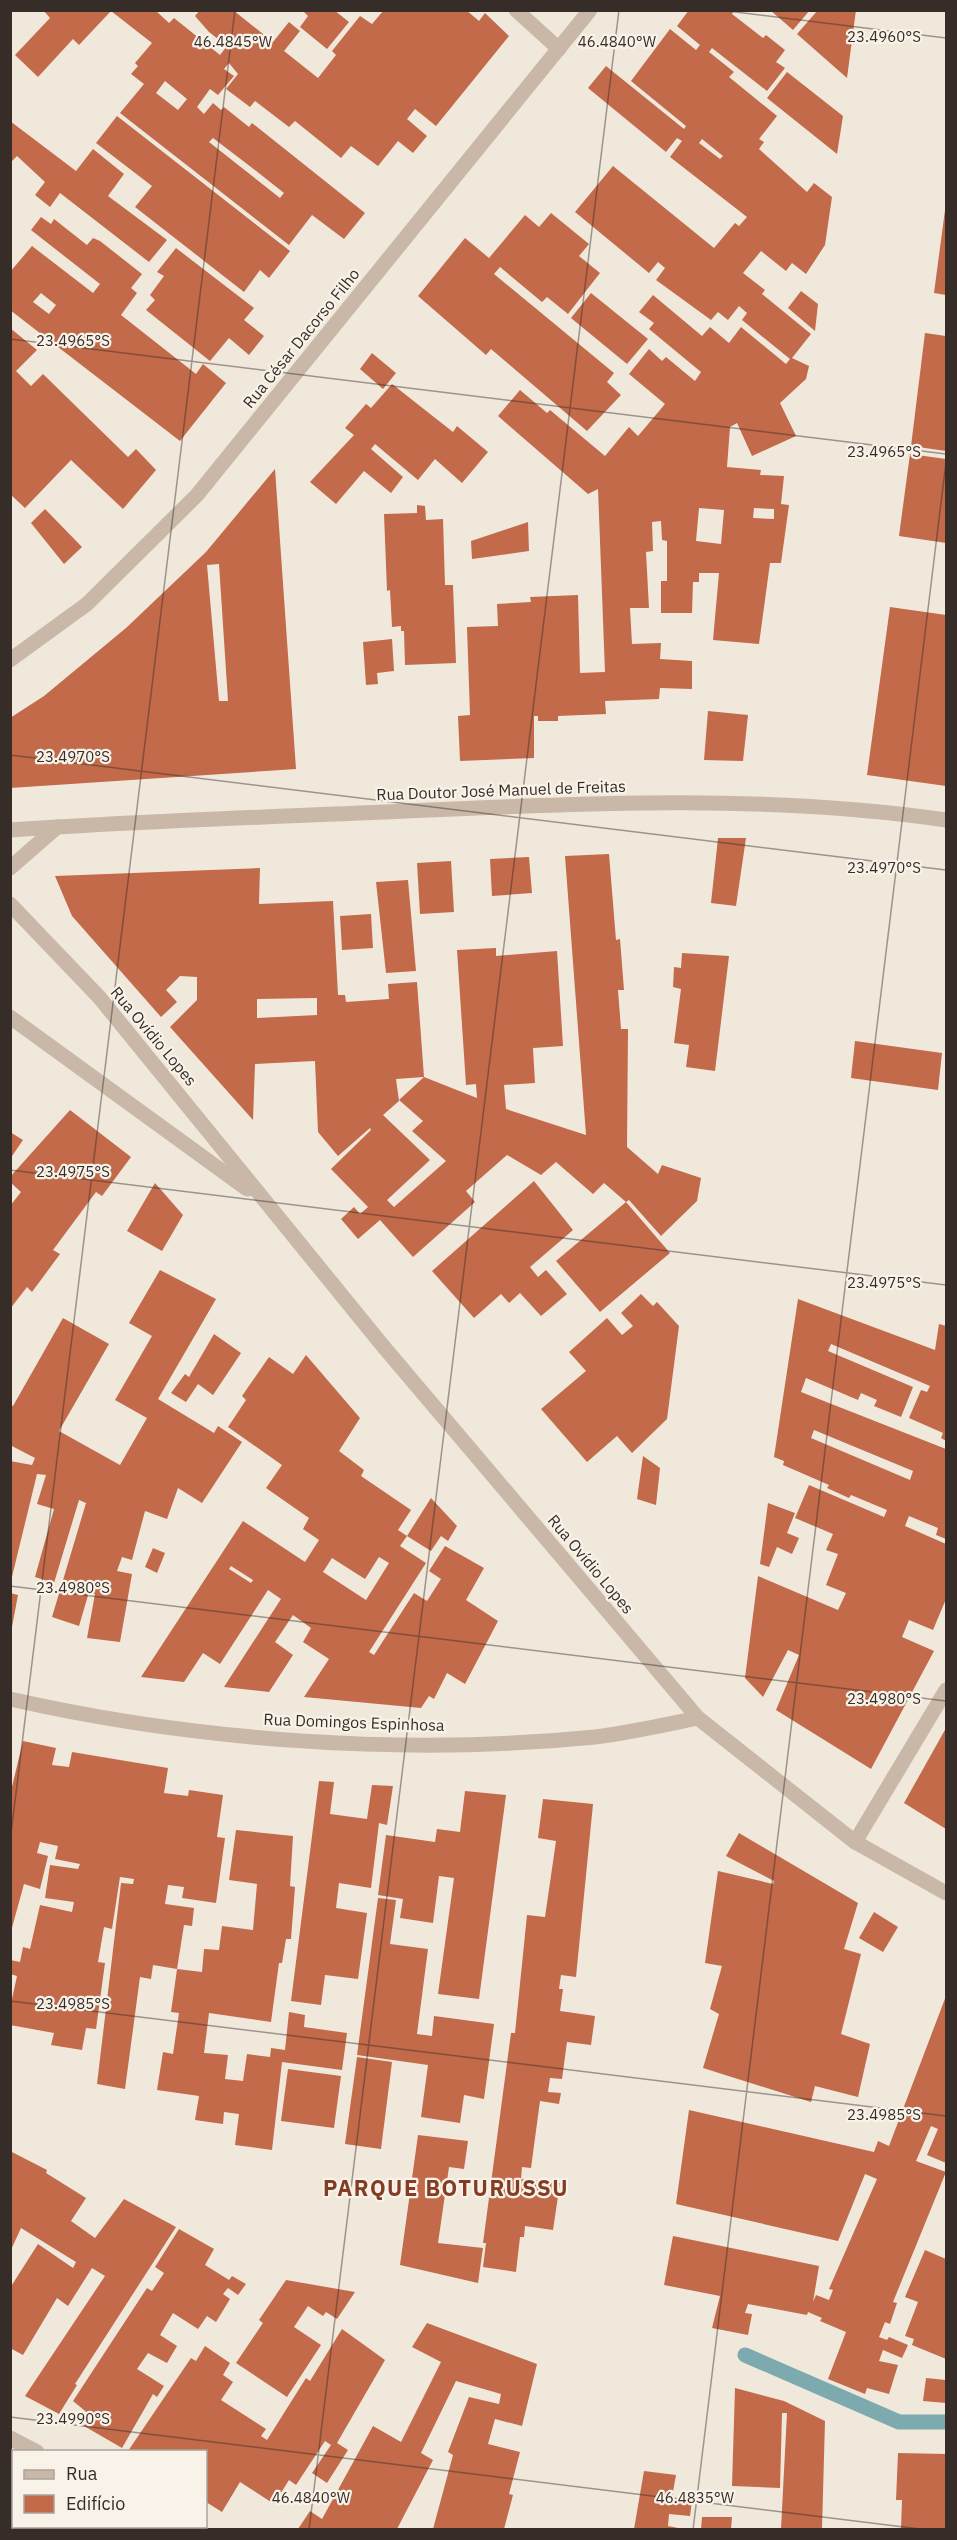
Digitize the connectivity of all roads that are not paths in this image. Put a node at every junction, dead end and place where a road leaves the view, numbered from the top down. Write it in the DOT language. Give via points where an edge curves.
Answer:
graph roads {
  1 [pos="516,10"];
  2 [pos="590,10"];
  3 [pos="559,49"];
  4 [pos="10,660"];
  5 [pos="946,820"];
  6 [pos="57,827"];
  7 [pos="10,830"];
  8 [pos="10,868"];
  9 [pos="10,904"];
  10 [pos="10,1017"];
  11 [pos="261,1199"];
  12 [pos="946,1690"];
  13 [pos="10,1699"];
  14 [pos="698,1718"];
  15 [pos="855,1842"];
  16 [pos="946,1893"];
  17 [pos="10,2438"];
  18 [pos="35,2450"];
  1 -- 3 [label="street"];
  2 -- 3 [label="street, Rua César Dacorso Filho"];
  3 -- 4 [label="street, Rua César Dacorso Filho" via="197,495 87,604"];
  5 -- 6 [label="street, Rua Doutor José Manuel de Freitas" via="778,806 603,802"];
  6 -- 7 [label="street, Rua Doutor José Manuel de Freitas"];
  6 -- 8 [label="street"];
  9 -- 11 [label="street, Rua Ovídio Lopes" via="99,997"];
  10 -- 11 [label="street, Rua Ovídio Lopes"];
  11 -- 14 [label="street, Rua Ovídio Lopes"];
  12 -- 15 [label="street"];
  13 -- 14 [label="street, Rua Domingos Espinhosa" via="180,1731 368,1744 500,1744 586,1738"];
  14 -- 15 [label="street, Rua Ovídio Lopes"];
  15 -- 16 [label="street, Rua Ovídio Lopes"];
  17 -- 18 [label="street"];
}
